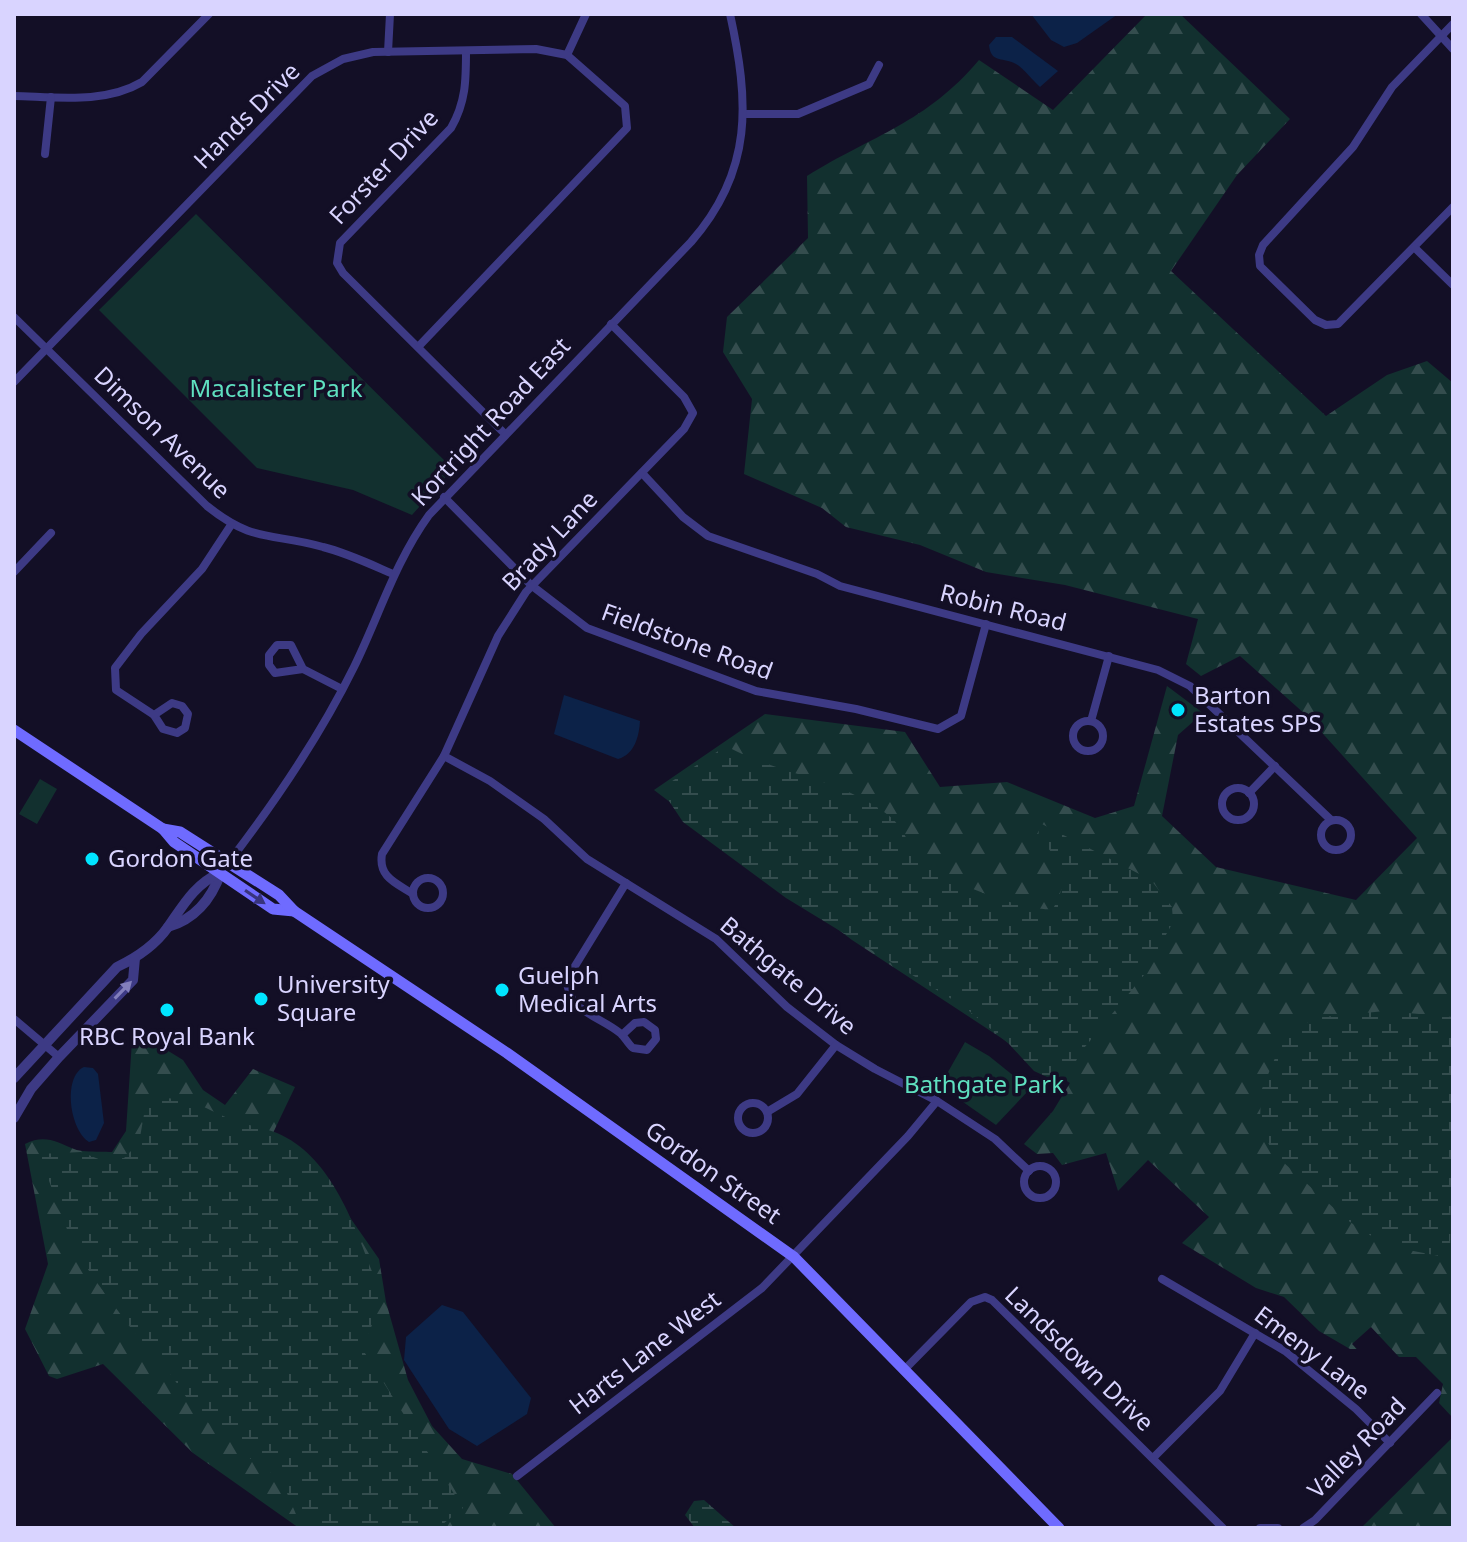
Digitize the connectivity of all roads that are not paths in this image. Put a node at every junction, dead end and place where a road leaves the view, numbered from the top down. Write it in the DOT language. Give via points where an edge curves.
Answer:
graph roads {
  1 [pos="209,14"];
  2 [pos="390,14"];
  3 [pos="586,14"];
  4 [pos="730,14"];
  5 [pos="1421,14"];
  6 [pos="1453,24"];
  7 [pos="1441,37"];
  8 [pos="1453,49"];
  9 [pos="466,51"];
  10 [pos="388,52"];
  11 [pos="567,55"];
  12 [pos="879,65"];
  13 [pos="14,96"];
  14 [pos="51,97"];
  15 [pos="745,114"];
  16 [pos="45,154"];
  17 [pos="1453,207"];
  18 [pos="1415,248"];
  19 [pos="1453,285"];
  20 [pos="14,317"];
  21 [pos="611,324"];
  22 [pos="419,346"];
  23 [pos="46,349"];
  24 [pos="14,382"];
  25 [pos="505,434"];
  26 [pos="642,473"];
  27 [pos="444,497"];
  28 [pos="231,525"];
  29 [pos="51,533"];
  30 [pos="14,572"];
  31 [pos="393,574"];
  32 [pos="531,585"];
  33 [pos="986,624"];
  34 [pos="1109,656"];
  35 [pos="303,669"];
  36 [pos="342,689"];
  37 [pos="154,715"];
  38 [pos="1091,721"];
  39 [pos="14,730"];
  40 [pos="444,756"];
  41 [pos="1275,766"];
  42 [pos="1249,793"];
  43 [pos="1331,820"];
  44 [pos="163,829"];
  45 [pos="229,862"];
  46 [pos="221,872"];
  47 [pos="626,883"];
  48 [pos="413,894"];
  49 [pos="294,911"];
  50 [pos="135,958"];
  51 [pos="14,1019"];
  52 [pos="622,1035"];
  53 [pos="836,1045"];
  54 [pos="43,1046"];
  55 [pos="59,1057"];
  56 [pos="14,1078"];
  57 [pos="937,1101"];
  58 [pos="767,1112"];
  59 [pos="14,1118"];
  60 [pos="1029,1171"];
  61 [pos="794,1257"];
  62 [pos="1162,1279"];
  63 [pos="1255,1333"];
  64 [pos="905,1369"];
  65 [pos="1437,1393"];
  66 [pos="1390,1443"];
  67 [pos="1153,1458"];
  68 [pos="517,1476"];
  69 [pos="1059,1528"];
  70 [pos="1223,1528"];
  71 [pos="1260,1528"];
  72 [pos="1278,1528"];
  73 [pos="1303,1528"];
  1 -- 14 [label="street" via="129,90"];
  2 -- 10 [label="street"];
  3 -- 11 [label="street"];
  4 -- 15 [label="street, Kortright Road East"];
  5 -- 7 [label="street"];
  6 -- 7 [label="street"];
  7 -- 8 [label="street"];
  7 -- 18 [label="street" via="1392,87 1353,147 1259,255 1263,271 1326,325 1345,319"];
  9 -- 10 [label="street, Hands Drive"];
  9 -- 11 [label="street, Hands Drive" via="536,49"];
  9 -- 22 [label="street, Forster Drive" via="466,91 451,128 336,252 343,273"];
  10 -- 23 [label="street, Hands Drive" via="343,59 312,76"];
  11 -- 22 [label="street" via="625,106 627,128"];
  12 -- 15 [label="street" via="869,84 798,114"];
  13 -- 14 [label="street"];
  14 -- 16 [label="street"];
  15 -- 21 [label="street, Kortright Road East" via="735,166 703,228"];
  17 -- 18 [label="street"];
  18 -- 19 [label="street"];
  20 -- 23 [label="street, Dimson Avenue"];
  21 -- 25 [label="street, Kortright Road East"];
  21 -- 26 [label="street, Brady Lane" via="684,397 693,413"];
  22 -- 25 [label="street, Forster Drive"];
  23 -- 24 [label="street, Hands Drive"];
  23 -- 28 [label="street, Dimson Avenue"];
  25 -- 27 [label="street, Kortright Road East"];
  26 -- 32 [label="street, Brady Lane"];
  26 -- 33 [label="street, Robin Road" via="708,536 840,586"];
  27 -- 31 [label="street, Kortright Road East"];
  27 -- 32 [label="street, Fieldstone Road"];
  28 -- 31 [label="street, Dimson Avenue" via="267,538 334,550"];
  28 -- 37 [label="street" via="202,569 115,668 116,690"];
  29 -- 30 [label="street"];
  31 -- 36 [label="street, Kortright Road East"];
  32 -- 33 [label="street, Fieldstone Road" via="587,628 756,691 938,729 961,716"];
  32 -- 40 [label="street, Brady Lane" via="498,636"];
  33 -- 34 [label="street, Robin Road"];
  34 -- 38 [label="street"];
  34 -- 41 [label="street, Robin Road" via="1190,686"];
  35 -- 35 [label="street" via="291,645 277,645 269,655 275,673"];
  35 -- 36 [label="street"];
  36 -- 45 [label="street, Kortright Road East"];
  39 -- 44 [label="main road, Gordon Street"];
  40 -- 47 [label="street, Bathgate Drive" via="490,781 544,819 587,859"];
  40 -- 48 [label="street, Brady Lane" via="381,859 388,879"];
  41 -- 42 [label="street"];
  41 -- 43 [label="street, Robin Road"];
  44 -- 45 [label="main road, Gordon Street" via="180,832"];
  44 -- 46 [label="main road, Gordon Street"];
  45 -- 46 [label="street"];
  45 -- 49 [label="main road, Gordon Street"];
  46 -- 49 [label="main road, Gordon Street, one-way" via="273,909"];
  46 -- 50 [label="street" via="202,881 168,927"];
  47 -- 52 [label="street" via="567,979 575,1005"];
  47 -- 53 [label="street, Bathgate Drive" via="716,939"];
  49 -- 61 [label="main road, Gordon Street" via="507,1053"];
  50 -- 54 [label="street" via="117,967"];
  55 -- 50 [label="street, one-way" via="133,980"];
  51 -- 54 [label="street"];
  53 -- 57 [label="street, Bathgate Drive"];
  53 -- 58 [label="street" via="802,1089"];
  54 -- 55 [label="street"];
  54 -- 56 [label="street"];
  55 -- 59 [label="street"];
  57 -- 60 [label="street, Bathgate Drive" via="995,1139"];
  57 -- 61 [label="street, Harts Lane West"];
  61 -- 64 [label="main road, Gordon Street"];
  61 -- 68 [label="street, Harts Lane West" via="686,1349"];
  62 -- 63 [label="street, Emeny Lane"];
  63 -- 66 [label="street, Emeny Lane" via="1356,1409"];
  63 -- 67 [label="street" via="1220,1391"];
  64 -- 67 [label="street, Landsdown Drive" via="971,1302 985,1297"];
  64 -- 69 [label="main road, Gordon Street"];
  65 -- 66 [label="street, Valley Road"];
  66 -- 73 [label="street, Valley Road"];
  67 -- 70 [label="street, Landsdown Drive"];
  71 -- 72 [label="street"];
}
